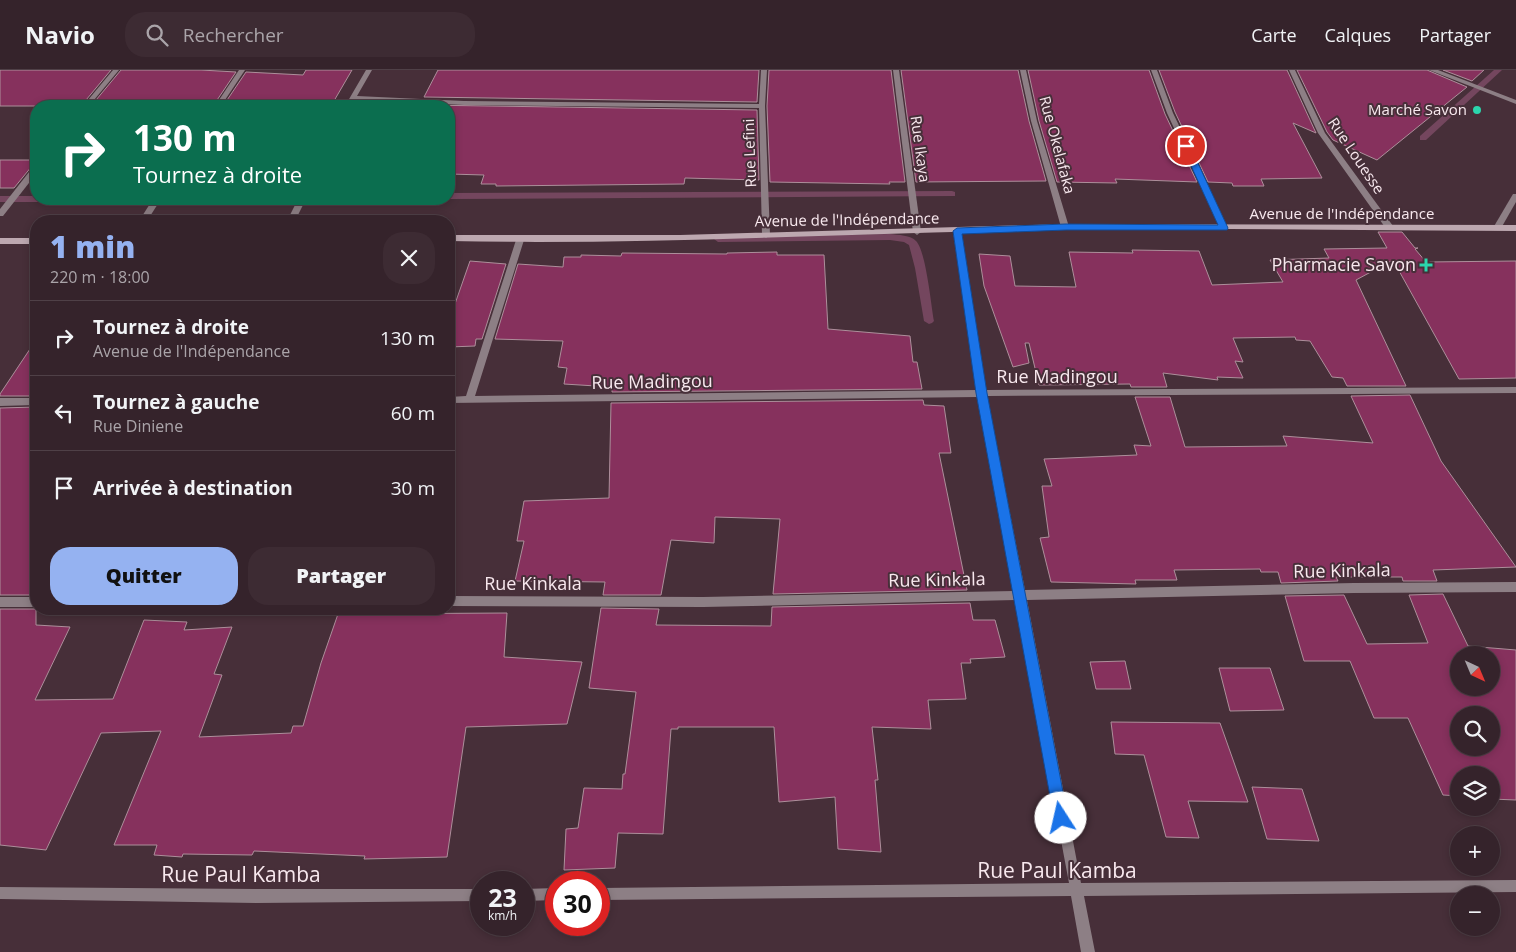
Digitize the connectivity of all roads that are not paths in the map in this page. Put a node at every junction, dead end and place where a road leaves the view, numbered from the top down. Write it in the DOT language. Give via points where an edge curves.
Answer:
graph roads {
  1 [pos="116,70"];
  2 [pos="242,70"];
  3 [pos="369,70"];
  4 [pos="764,70"];
  5 [pos="896,70"];
  6 [pos="1023,70"];
  7 [pos="1154,70"];
  8 [pos="1292,70"];
  9 [pos="1432,70"];
  10 [pos="352,98"];
  11 [pos="91,100"];
  12 [pos="222,100"];
  13 [pos="397,100"];
  14 [pos="1516,102"];
  15 [pos="455,103"];
  16 [pos="762,106"];
  17 [pos="30,176"];
  18 [pos="1516,196"];
  19 [pos="0,214"];
  20 [pos="1066,227"];
  21 [pos="1224,228"];
  22 [pos="1390,228"];
  23 [pos="1497,228"];
  24 [pos="1516,228"];
  25 [pos="957,231"];
  26 [pos="917,232"];
  27 [pos="766,235"];
  28 [pos="455,238"];
  29 [pos="520,240"];
  30 [pos="30,241"];
  31 [pos="0,242"];
  32 [pos="1516,390"];
  33 [pos="982,393"];
  34 [pos="455,400"];
  35 [pos="469,400"];
  36 [pos="0,402"];
  37 [pos="30,402"];
  38 [pos="1516,587"];
  39 [pos="1020,596"];
  40 [pos="455,601"];
  41 [pos="0,602"];
  42 [pos="30,602"];
  43 [pos="1516,886"];
  44 [pos="1075,892"];
  45 [pos="0,893"];
  46 [pos="610,894"];
  47 [pos="470,895"];
  48 [pos="1088,952"];
  1 -- 11 [label="street"];
  2 -- 12 [label="street"];
  3 -- 10 [label="street"];
  4 -- 16 [label="street, Rue Lefini"];
  5 -- 26 [label="street, Rue Ikaya"];
  6 -- 20 [label="street, Rue Okelafaka" via="1034,121"];
  7 -- 21 [label="street" via="1170,113"];
  8 -- 22 [label="street, Rue Louesse" via="1322,133"];
  9 -- 14 [label="street"];
  10 -- 13 [label="street"];
  15 -- 16 [label="street"];
  16 -- 27 [label="street, Rue Lefini"];
  17 -- 19 [label="street"];
  18 -- 23 [label="street"];
  20 -- 21 [label="street, Avenue de l'Indépendance"];
  20 -- 25 [label="street, Avenue de l'Indépendance"];
  21 -- 22 [label="street, Avenue de l'Indépendance"];
  22 -- 23 [label="street, Avenue de l'Indépendance"];
  23 -- 24 [label="street, Avenue de l'Indépendance"];
  25 -- 26 [label="street, Avenue de l'Indépendance"];
  25 -- 33 [label="street"];
  26 -- 27 [label="street, Avenue de l'Indépendance"];
  27 -- 29 [label="street, Avenue de l'Indépendance"];
  28 -- 29 [label="street, Avenue de l'Indépendance"];
  29 -- 35 [label="street"];
  30 -- 31 [label="street"];
  32 -- 33 [label="street, Rue Madingou"];
  33 -- 35 [label="street, Rue Madingou"];
  33 -- 39 [label="street"];
  34 -- 35 [label="street, Rue Madingou"];
  36 -- 37 [label="street"];
  38 -- 39 [label="street, Rue Kinkala"];
  39 -- 40 [label="street, Rue Kinkala" via="702,602"];
  39 -- 44 [label="street"];
  41 -- 42 [label="street"];
  43 -- 44 [label="street, Rue Paul Kamba"];
  44 -- 46 [label="street, Rue Paul Kamba"];
  44 -- 48 [label="street"];
  45 -- 47 [label="street, Rue Paul Kamba"];
}
